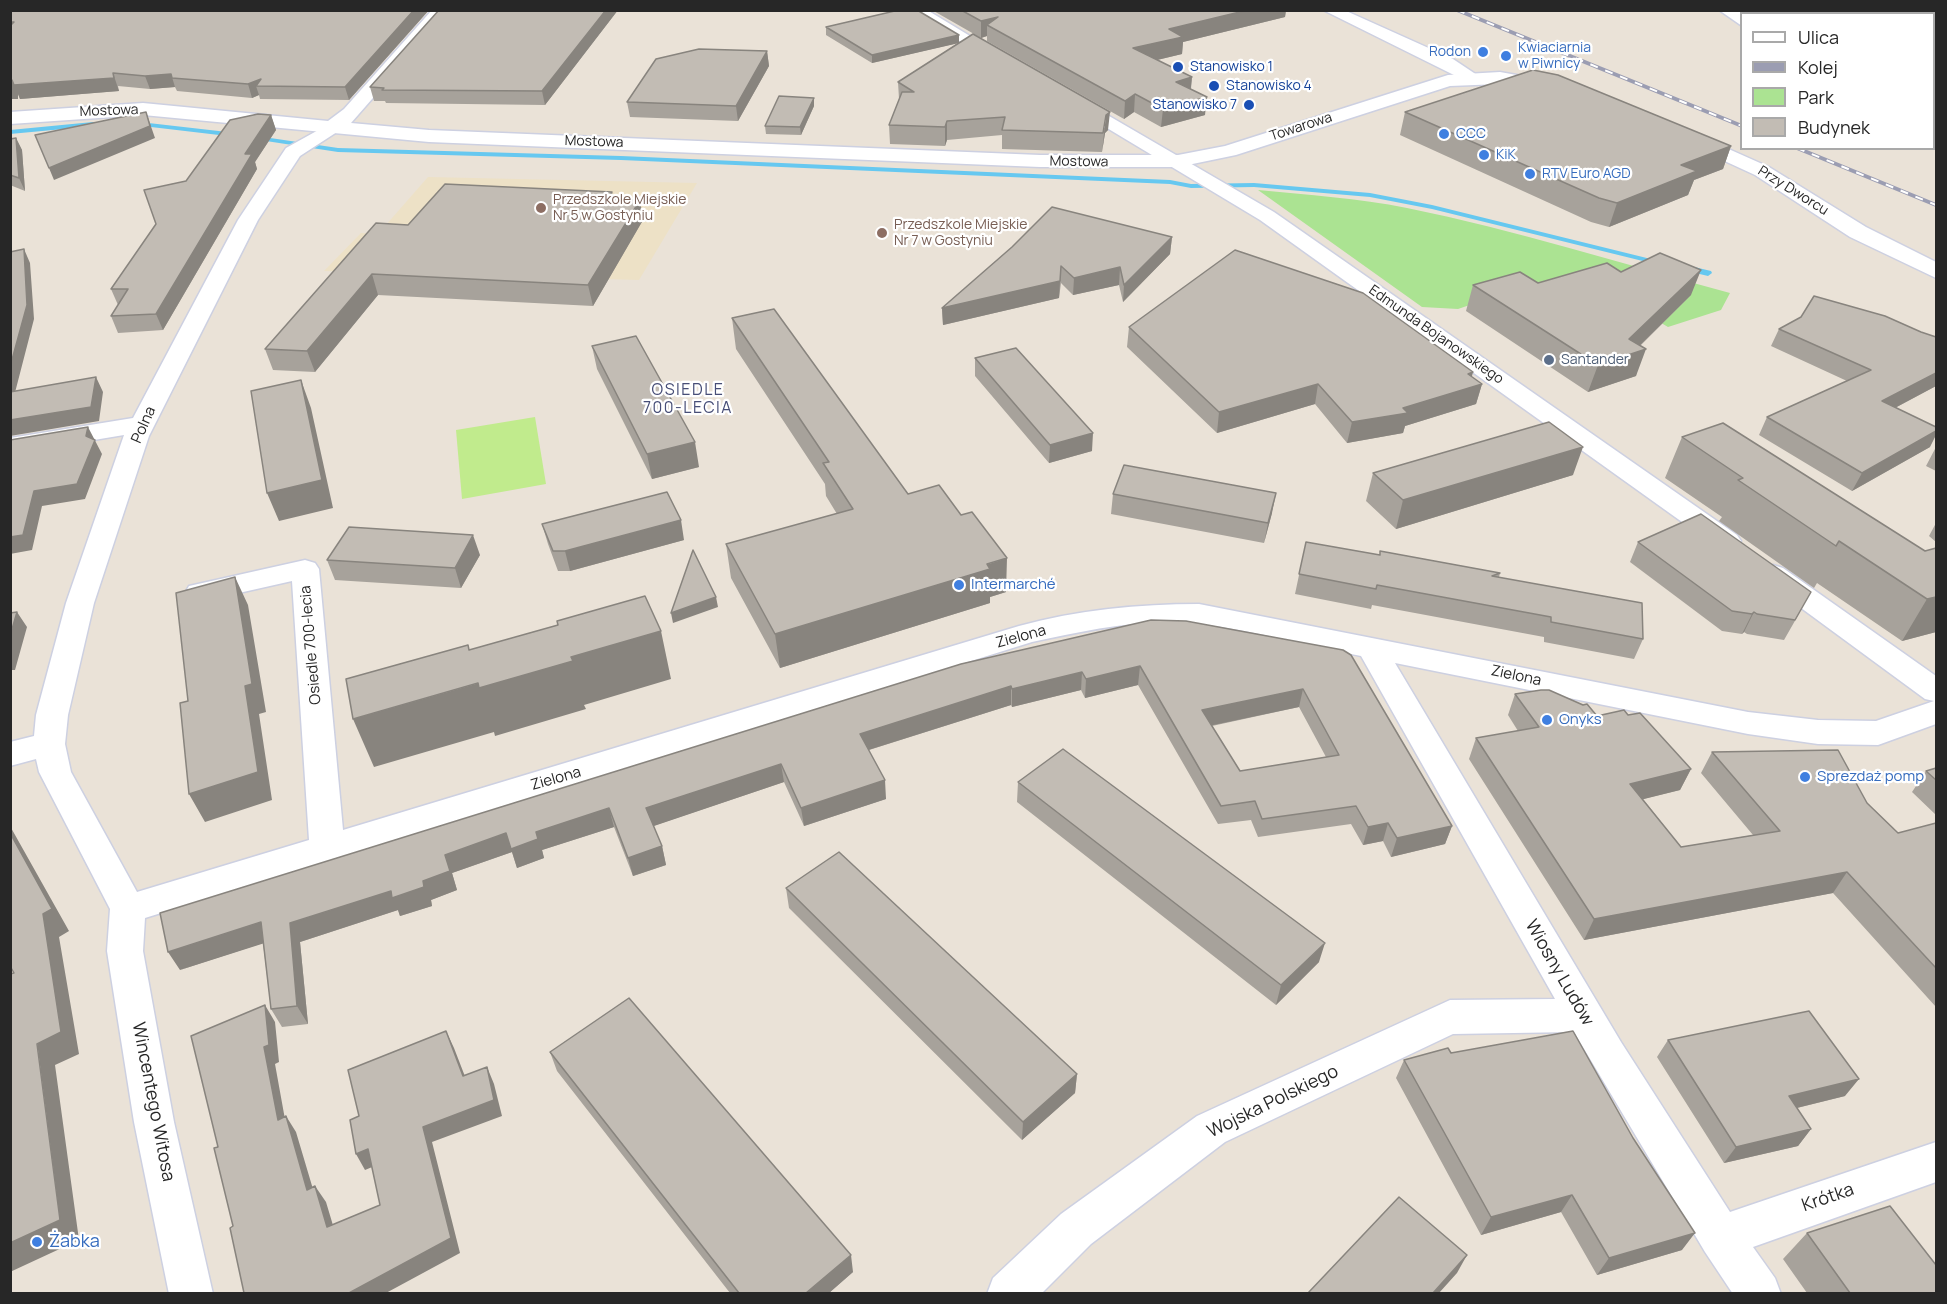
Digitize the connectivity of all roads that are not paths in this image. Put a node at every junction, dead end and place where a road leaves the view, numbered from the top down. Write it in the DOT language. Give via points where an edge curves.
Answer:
graph roads {
  1 [pos="442,10"];
  2 [pos="915,10"];
  3 [pos="1330,10"];
  4 [pos="1726,10"];
  5 [pos="1740,20"];
  6 [pos="1017,69"];
  7 [pos="1472,77"];
  8 [pos="1058,92"];
  9 [pos="1574,93"];
  10 [pos="10,118"];
  11 [pos="1673,130"];
  12 [pos="326,131"];
  13 [pos="1178,161"];
  14 [pos="1936,270"];
  15 [pos="143,424"];
  16 [pos="10,446"];
  17 [pos="182,596"];
  18 [pos="1370,646"];
  19 [pos="1936,691"];
  20 [pos="1936,712"];
  21 [pos="49,744"];
  22 [pos="10,754"];
  23 [pos="327,846"];
  24 [pos="128,909"];
  25 [pos="1583,1015"];
  26 [pos="1936,1162"];
  27 [pos="1720,1237"];
  28 [pos="188,1292"];
  29 [pos="1009,1293"];
  30 [pos="1759,1293"];
  1 -- 12 [label="street, Polna" via="351,113"];
  2 -- 6 [label="street"];
  3 -- 7 [label="street"];
  4 -- 5 [label="street"];
  7 -- 9 [label="street" via="1500,78"];
  7 -- 13 [label="street, Towarowa" via="1422,87 1229,151"];
  8 -- 13 [label="street, Edmunda Bojanowskiego"];
  10 -- 12 [label="street, Mostowa" via="143,109"];
  11 -- 14 [label="street, Przy Dworcu" via="1762,171 1858,232"];
  12 -- 13 [label="street, Mostowa" via="1040,161"];
  12 -- 15 [label="street, Polna" via="293,152 248,220"];
  13 -- 19 [label="street, Edmunda Bojanowskiego" via="1267,216"];
  15 -- 16 [label="street"];
  15 -- 21 [label="street, Polna" via="80,603 52,715"];
  17 -- 23 [label="street, Osiedle 700-lecia" via="305,569"];
  18 -- 20 [label="street, Zielona" via="1748,723 1818,732 1878,733"];
  18 -- 23 [label="street, Zielona" via="1199,614 1155,612 1080,622 1029,633"];
  18 -- 25 [label="street, Wiosny Ludów"];
  21 -- 22 [label="street"];
  21 -- 24 [label="street, Polna" via="55,772"];
  23 -- 24 [label="street, Zielona"];
  24 -- 28 [label="street, Wincentego Witosa" via="125,951"];
  25 -- 27 [label="street, Wiosny Ludów"];
  25 -- 29 [label="street, Wojska Polskiego" via="1450,1017 1211,1130 1076,1229"];
  26 -- 27 [label="street, Krótka"];
  27 -- 30 [label="street, Wiosny Ludów"];
}
